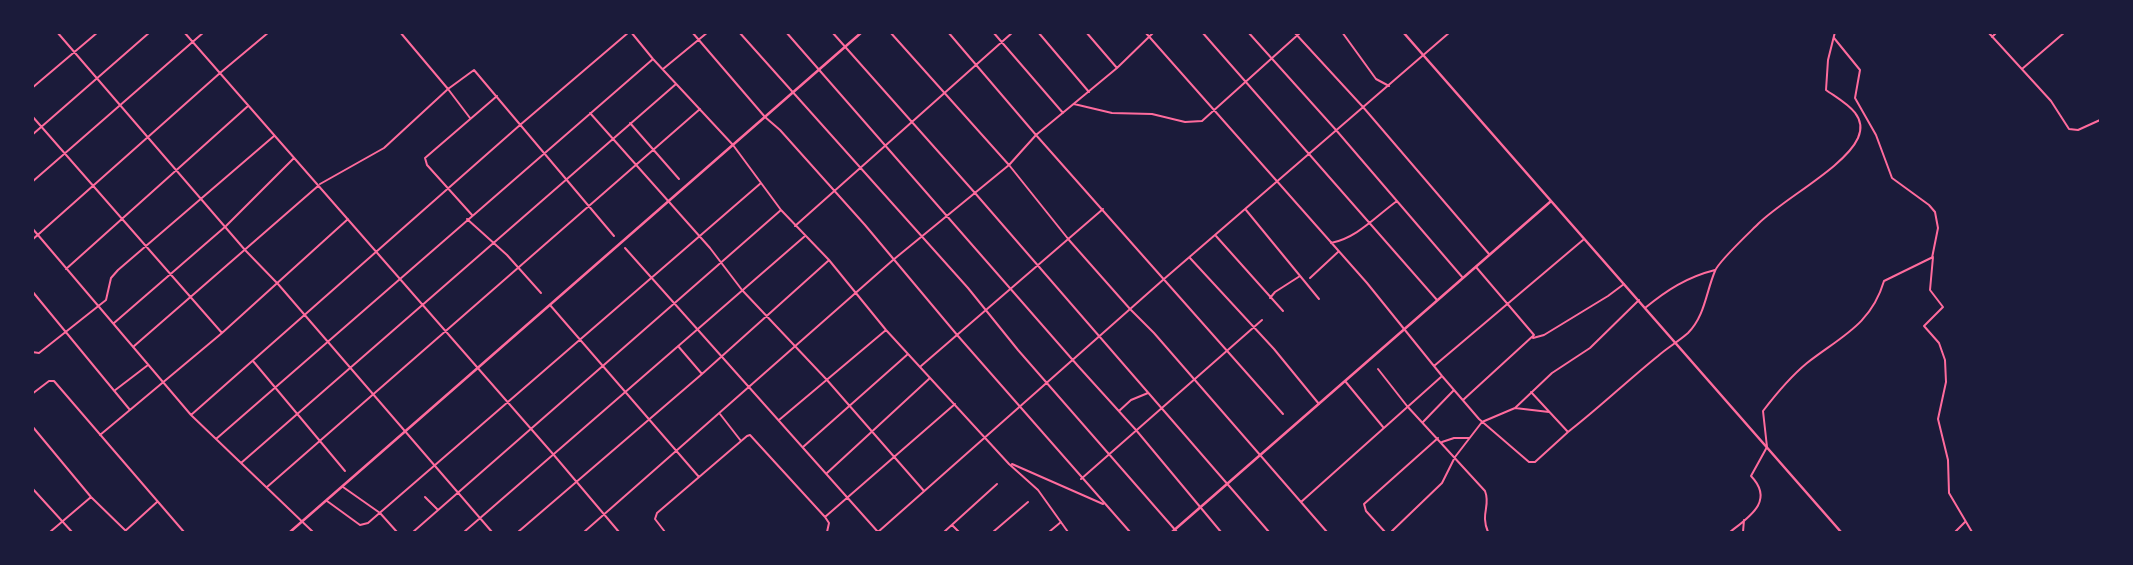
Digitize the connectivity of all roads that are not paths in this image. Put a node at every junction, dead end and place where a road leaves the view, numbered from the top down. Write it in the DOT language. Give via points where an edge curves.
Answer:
graph roads {
  1 [pos="57,32"];
  2 [pos="98,32"];
  3 [pos="150,32"];
  4 [pos="184,32"];
  5 [pos="204,32"];
  6 [pos="269,32"];
  7 [pos="400,32"];
  8 [pos="630,32"];
  9 [pos="692,32"];
  10 [pos="708,32"];
  11 [pos="739,32"];
  12 [pos="786,32"];
  13 [pos="832,32"];
  14 [pos="862,32"];
  15 [pos="890,32"];
  16 [pos="948,32"];
  17 [pos="993,32"];
  18 [pos="1014,32"];
  19 [pos="1038,32"];
  20 [pos="1086,32"];
  21 [pos="1145,32"];
  22 [pos="1154,32"];
  23 [pos="1202,32"];
  24 [pos="1248,32"];
  25 [pos="1294,32"];
  26 [pos="1301,32"];
  27 [pos="1342,32"];
  28 [pos="1403,32"];
  29 [pos="1450,32"];
  30 [pos="1835,32"];
  31 [pos="1988,32"];
  32 [pos="1997,32"];
  33 [pos="2065,32"];
  34 [pos="1149,36"];
  35 [pos="1297,36"];
  36 [pos="1992,37"];
  37 [pos="1834,38"];
  38 [pos="699,40"];
  39 [pos="192,43"];
  40 [pos="1002,43"];
  41 [pos="845,48"];
  42 [pos="75,52"];
  43 [pos="1424,57"];
  44 [pos="653,59"];
  45 [pos="1271,59"];
  46 [pos="976,65"];
  47 [pos="1117,68"];
  48 [pos="663,69"];
  49 [pos="2022,69"];
  50 [pos="818,71"];
  51 [pos="220,73"];
  52 [pos="97,78"];
  53 [pos="1245,82"];
  54 [pos="676,84"];
  55 [pos="1390,86"];
  56 [pos="32,88"];
  57 [pos="448,89"];
  58 [pos="1089,92"];
  59 [pos="793,93"];
  60 [pos="945,94"];
  61 [pos="497,96"];
  62 [pos="1074,104"];
  63 [pos="249,105"];
  64 [pos="121,107"];
  65 [pos="1363,107"];
  66 [pos="700,109"];
  67 [pos="1214,110"];
  68 [pos="590,113"];
  69 [pos="1063,113"];
  70 [pos="32,116"];
  71 [pos="765,116"];
  72 [pos="470,118"];
  73 [pos="2100,120"];
  74 [pos="913,122"];
  75 [pos="630,123"];
  76 [pos="520,125"];
  77 [pos="42,127"];
  78 [pos="1336,130"];
  79 [pos="32,135"];
  80 [pos="274,136"];
  81 [pos="1036,136"];
  82 [pos="149,138"];
  83 [pos="612,139"];
  84 [pos="733,145"];
  85 [pos="886,146"];
  86 [pos="654,150"];
  87 [pos="65,154"];
  88 [pos="544,154"];
  89 [pos="1310,154"];
  90 [pos="294,158"];
  91 [pos="636,165"];
  92 [pos="1009,165"];
  93 [pos="860,168"];
  94 [pos="178,171"];
  95 [pos="679,179"];
  96 [pos="566,180"];
  97 [pos="32,182"];
  98 [pos="1278,182"];
  99 [pos="761,183"];
  100 [pos="319,185"];
  101 [pos="94,186"];
  102 [pos="448,189"];
  103 [pos="834,190"];
  104 [pos="975,193"];
  105 [pos="201,198"];
  106 [pos="667,201"];
  107 [pos="1397,201"];
  108 [pos="1550,202"];
  109 [pos="590,206"];
  110 [pos="1103,209"];
  111 [pos="782,210"];
  112 [pos="1246,210"];
  113 [pos="472,215"];
  114 [pos="947,216"];
  115 [pos="122,219"];
  116 [pos="348,219"];
  117 [pos="467,220"];
  118 [pos="1368,222"];
  119 [pos="226,226"];
  120 [pos="795,226"];
  121 [pos="32,228"];
  122 [pos="38,235"];
  123 [pos="699,235"];
  124 [pos="614,236"];
  125 [pos="805,236"];
  126 [pos="1216,236"];
  127 [pos="921,237"];
  128 [pos="32,240"];
  129 [pos="1069,240"];
  130 [pos="1583,240"];
  131 [pos="492,242"];
  132 [pos="1331,244"];
  133 [pos="145,245"];
  134 [pos="626,248"];
  135 [pos="245,250"];
  136 [pos="376,252"];
  137 [pos="1338,252"];
  138 [pos="1196,254"];
  139 [pos="1489,255"];
  140 [pos="1933,257"];
  141 [pos="1190,258"];
  142 [pos="829,260"];
  143 [pos="893,260"];
  144 [pos="722,262"];
  145 [pos="1038,265"];
  146 [pos="1476,267"];
  147 [pos="520,269"];
  148 [pos="66,270"];
  149 [pos="1715,270"];
  150 [pos="170,274"];
  151 [pos="651,276"];
  152 [pos="1300,276"];
  153 [pos="399,278"];
  154 [pos="1310,278"];
  155 [pos="1463,278"];
  156 [pos="1164,279"];
  157 [pos="278,284"];
  158 [pos="1624,284"];
  159 [pos="1011,288"];
  160 [pos="742,290"];
  161 [pos="32,291"];
  162 [pos="541,293"];
  163 [pos="856,294"];
  164 [pos="190,298"];
  165 [pos="1270,298"];
  166 [pos="1319,299"];
  167 [pos="1438,300"];
  168 [pos="1639,300"];
  169 [pos="674,303"];
  170 [pos="421,304"];
  171 [pos="550,304"];
  172 [pos="99,305"];
  173 [pos="1507,306"];
  174 [pos="1646,308"];
  175 [pos="1130,309"];
  176 [pos="986,310"];
  177 [pos="1283,311"];
  178 [pos="304,315"];
  179 [pos="768,316"];
  180 [pos="1262,320"];
  181 [pos="114,323"];
  182 [pos="1254,327"];
  183 [pos="1404,329"];
  184 [pos="697,330"];
  185 [pos="886,330"];
  186 [pos="444,331"];
  187 [pos="65,332"];
  188 [pos="222,333"];
  189 [pos="958,336"];
  190 [pos="1098,338"];
  191 [pos="1532,338"];
  192 [pos="579,340"];
  193 [pos="328,342"];
  194 [pos="1675,342"];
  195 [pos="678,346"];
  196 [pos="133,347"];
  197 [pos="797,347"];
  198 [pos="1226,350"];
  199 [pos="32,352"];
  200 [pos="908,354"];
  201 [pos="720,357"];
  202 [pos="1073,360"];
  203 [pos="253,361"];
  204 [pos="148,365"];
  205 [pos="602,366"];
  206 [pos="920,366"];
  207 [pos="1434,366"];
  208 [pos="351,368"];
  209 [pos="476,368"];
  210 [pos="1378,369"];
  211 [pos="702,374"];
  212 [pos="1442,376"];
  213 [pos="930,378"];
  214 [pos="827,380"];
  215 [pos="1195,380"];
  216 [pos="163,381"];
  217 [pos="1345,381"];
  218 [pos="1047,382"];
  219 [pos="750,387"];
  220 [pos="274,389"];
  221 [pos="1454,390"];
  222 [pos="113,391"];
  223 [pos="625,392"];
  224 [pos="1531,392"];
  225 [pos="1148,393"];
  226 [pos="32,394"];
  227 [pos="372,395"];
  228 [pos="1463,400"];
  229 [pos="507,404"];
  230 [pos="955,404"];
  231 [pos="1319,404"];
  232 [pos="1407,406"];
  233 [pos="850,407"];
  234 [pos="1020,407"];
  235 [pos="1161,408"];
  236 [pos="1515,408"];
  237 [pos="130,410"];
  238 [pos="1119,411"];
  239 [pos="1550,412"];
  240 [pos="720,414"];
  241 [pos="1283,414"];
  242 [pos="192,415"];
  243 [pos="298,415"];
  244 [pos="648,418"];
  245 [pos="779,420"];
  246 [pos="1423,422"];
  247 [pos="1482,422"];
  248 [pos="32,426"];
  249 [pos="1383,427"];
  250 [pos="530,429"];
  251 [pos="1136,430"];
  252 [pos="404,432"];
  253 [pos="872,432"];
  254 [pos="1568,432"];
  255 [pos="100,435"];
  256 [pos="984,437"];
  257 [pos="1438,438"];
  258 [pos="1468,438"];
  259 [pos="216,439"];
  260 [pos="742,440"];
  261 [pos="320,441"];
  262 [pos="1442,442"];
  263 [pos="803,447"];
  264 [pos="1766,447"];
  265 [pos="677,452"];
  266 [pos="553,454"];
  267 [pos="1110,454"];
  268 [pos="1260,456"];
  269 [pos="1455,457"];
  270 [pos="895,458"];
  271 [pos="241,463"];
  272 [pos="1009,464"];
  273 [pos="433,467"];
  274 [pos="344,471"];
  275 [pos="826,473"];
  276 [pos="699,477"];
  277 [pos="1082,479"];
  278 [pos="576,481"];
  279 [pos="997,484"];
  280 [pos="1228,484"];
  281 [pos="343,487"];
  282 [pos="32,488"];
  283 [pos="266,488"];
  284 [pos="924,491"];
  285 [pos="458,493"];
  286 [pos="425,497"];
  287 [pos="91,498"];
  288 [pos="848,498"];
  289 [pos="157,501"];
  290 [pos="327,501"];
  291 [pos="1028,502"];
  292 [pos="1301,502"];
  293 [pos="1107,506"];
  294 [pos="1201,508"];
  295 [pos="438,510"];
  296 [pos="380,513"];
  297 [pos="604,514"];
  298 [pos="825,518"];
  299 [pos="479,519"];
  300 [pos="1744,520"];
  301 [pos="63,521"];
  302 [pos="303,521"];
  303 [pos="1060,522"];
  304 [pos="1965,522"];
  305 [pos="952,525"];
  306 [pos="50,532"];
  307 [pos="72,532"];
  308 [pos="125,532"];
  309 [pos="184,532"];
  310 [pos="290,532"];
  311 [pos="314,532"];
  312 [pos="398,532"];
  313 [pos="413,532"];
  314 [pos="464,532"];
  315 [pos="492,532"];
  316 [pos="518,532"];
  317 [pos="584,532"];
  318 [pos="619,532"];
  319 [pos="665,532"];
  320 [pos="827,532"];
  321 [pos="878,532"];
  322 [pos="944,532"];
  323 [pos="959,532"];
  324 [pos="993,532"];
  325 [pos="1049,532"];
  326 [pos="1068,532"];
  327 [pos="1130,532"];
  328 [pos="1175,532"];
  329 [pos="1221,532"];
  330 [pos="1269,532"];
  331 [pos="1327,532"];
  332 [pos="1385,532"];
  333 [pos="1391,532"];
  334 [pos="1488,532"];
  335 [pos="1730,532"];
  336 [pos="1743,532"];
  337 [pos="1841,532"];
  338 [pos="1954,532"];
  339 [pos="1972,532"];
  1 -- 42 [label="street"];
  2 -- 42 [label="street"];
  3 -- 52 [label="street"];
  4 -- 39 [label="street"];
  5 -- 39 [label="street"];
  6 -- 51 [label="street"];
  7 -- 57 [label="street"];
  8 -- 44 [label="street"];
  8 -- 76 [label="street"];
  9 -- 38 [label="street"];
  10 -- 38 [label="street"];
  11 -- 59 [label="street"];
  12 -- 50 [label="street"];
  13 -- 41 [label="street"];
  14 -- 41 [label="street"];
  15 -- 60 [label="street"];
  16 -- 46 [label="street"];
  17 -- 40 [label="street"];
  18 -- 40 [label="street"];
  19 -- 58 [label="street"];
  20 -- 47 [label="street"];
  21 -- 34 [label="street"];
  22 -- 34 [label="street"];
  23 -- 53 [label="street"];
  24 -- 45 [label="street"];
  25 -- 35 [label="street"];
  26 -- 35 [label="street"];
  27 -- 55 [label="street" via="1376,79"];
  28 -- 43 [label="street"];
  29 -- 43 [label="street"];
  30 -- 37 [label="street"];
  31 -- 36 [label="street"];
  32 -- 36 [label="street"];
  33 -- 49 [label="street"];
  34 -- 47 [label="street"];
  34 -- 67 [label="street"];
  35 -- 45 [label="street"];
  35 -- 65 [label="street"];
  36 -- 49 [label="street"];
  37 -- 140 [label="street" via="1860,70 1855,98 1876,135 1892,178 1935,212 1938,228"];
  37 -- 149 [label="street" via="1828,60 1826,90 1856,112 1860,124 1859,137 1838,162 1779,205"];
  38 -- 48 [label="street"];
  38 -- 71 [label="street"];
  39 -- 51 [label="street"];
  39 -- 64 [label="street"];
  40 -- 46 [label="street"];
  40 -- 69 [label="street"];
  41 -- 50 [label="street"];
  41 -- 74 [label="street"];
  42 -- 52 [label="street"];
  42 -- 56 [label="street"];
  43 -- 55 [label="street"];
  43 -- 108 [label="street"];
  44 -- 48 [label="street"];
  44 -- 68 [label="street"];
  45 -- 53 [label="street"];
  45 -- 78 [label="street"];
  46 -- 60 [label="street"];
  46 -- 81 [label="street"];
  47 -- 58 [label="street"];
  48 -- 54 [label="street"];
  49 -- 73 [label="street" via="2051,101 2070,129 2078,130"];
  50 -- 59 [label="street"];
  50 -- 85 [label="street"];
  51 -- 63 [label="street"];
  51 -- 82 [label="street"];
  52 -- 64 [label="street"];
  52 -- 77 [label="street"];
  53 -- 67 [label="street"];
  53 -- 89 [label="street"];
  54 -- 66 [label="street"];
  54 -- 75 [label="street"];
  55 -- 65 [label="street"];
  57 -- 61 [label="street" via="474,70"];
  57 -- 72 [label="street"];
  57 -- 100 [label="street" via="384,148"];
  58 -- 62 [label="street"];
  59 -- 71 [label="street"];
  59 -- 93 [label="street"];
  60 -- 74 [label="street"];
  60 -- 92 [label="street"];
  61 -- 72 [label="street"];
  61 -- 76 [label="street"];
  62 -- 67 [label="street" via="1112,113 1152,114 1185,122 1202,121"];
  62 -- 69 [label="street"];
  63 -- 80 [label="street"];
  63 -- 94 [label="street"];
  64 -- 82 [label="street"];
  64 -- 87 [label="street"];
  65 -- 78 [label="street"];
  65 -- 139 [label="street"];
  66 -- 84 [label="street"];
  66 -- 86 [label="street"];
  67 -- 98 [label="street"];
  68 -- 83 [label="street"];
  68 -- 88 [label="street"];
  69 -- 81 [label="street"];
  70 -- 77 [label="street"];
  71 -- 84 [label="street"];
  71 -- 103 [label="street"];
  72 -- 102 [label="street" via="425,158"];
  74 -- 85 [label="street"];
  74 -- 104 [label="street"];
  75 -- 83 [label="street"];
  75 -- 86 [label="street"];
  76 -- 88 [label="street"];
  76 -- 102 [label="street"];
  77 -- 79 [label="street"];
  77 -- 87 [label="street"];
  78 -- 89 [label="street"];
  78 -- 107 [label="street"];
  80 -- 90 [label="street"];
  80 -- 105 [label="street"];
  81 -- 92 [label="street"];
  81 -- 110 [label="street"];
  82 -- 94 [label="street"];
  82 -- 101 [label="street"];
  83 -- 91 [label="street"];
  83 -- 96 [label="street"];
  84 -- 99 [label="street"];
  84 -- 106 [label="street"];
  85 -- 93 [label="street"];
  85 -- 114 [label="street"];
  86 -- 91 [label="street"];
  86 -- 95 [label="street"];
  87 -- 97 [label="street"];
  87 -- 101 [label="street"];
  88 -- 96 [label="street"];
  88 -- 113 [label="street"];
  89 -- 98 [label="street"];
  89 -- 118 [label="street"];
  90 -- 100 [label="street"];
  90 -- 119 [label="street"];
  91 -- 106 [label="street"];
  91 -- 109 [label="street"];
  92 -- 104 [label="street"];
  92 -- 129 [label="street"];
  93 -- 103 [label="street"];
  93 -- 127 [label="street"];
  94 -- 105 [label="street"];
  94 -- 115 [label="street"];
  96 -- 109 [label="street"];
  96 -- 131 [label="street"];
  98 -- 112 [label="street"];
  98 -- 132 [label="street"];
  99 -- 111 [label="street"];
  99 -- 123 [label="street"];
  100 -- 116 [label="street"];
  100 -- 135 [label="street"];
  101 -- 115 [label="street"];
  101 -- 122 [label="street"];
  102 -- 113 [label="street"];
  102 -- 136 [label="street"];
  103 -- 120 [label="street"];
  103 -- 143 [label="street"];
  104 -- 114 [label="street"];
  104 -- 145 [label="street"];
  105 -- 119 [label="street"];
  105 -- 133 [label="street"];
  106 -- 123 [label="street"];
  106 -- 171 [label="street"];
  107 -- 118 [label="street"];
  107 -- 155 [label="street"];
  108 -- 130 [label="street"];
  108 -- 139 [label="street"];
  109 -- 124 [label="street"];
  109 -- 147 [label="street"];
  110 -- 129 [label="street"];
  110 -- 156 [label="street"];
  111 -- 120 [label="street"];
  111 -- 144 [label="street"];
  112 -- 126 [label="street"];
  112 -- 152 [label="street"];
  113 -- 117 [label="street"];
  114 -- 127 [label="street"];
  114 -- 159 [label="street"];
  115 -- 133 [label="street"];
  115 -- 148 [label="street"];
  116 -- 136 [label="street"];
  116 -- 157 [label="street"];
  117 -- 131 [label="street"];
  117 -- 153 [label="street"];
  118 -- 132 [label="street" via="1356,234"];
  118 -- 167 [label="street"];
  119 -- 135 [label="street"];
  119 -- 150 [label="street"];
  120 -- 125 [label="street"];
  121 -- 122 [label="street"];
  122 -- 128 [label="street"];
  122 -- 148 [label="street"];
  123 -- 144 [label="street"];
  123 -- 151 [label="street"];
  125 -- 142 [label="street"];
  125 -- 160 [label="street"];
  126 -- 138 [label="street"];
  126 -- 165 [label="street"];
  127 -- 143 [label="street"];
  127 -- 176 [label="street"];
  129 -- 145 [label="street"];
  129 -- 175 [label="street"];
  130 -- 158 [label="street"];
  130 -- 173 [label="street"];
  131 -- 147 [label="street"];
  131 -- 170 [label="street"];
  132 -- 137 [label="street"];
  133 -- 150 [label="street"];
  133 -- 172 [label="street" via="111,278 107,298"];
  134 -- 151 [label="street"];
  135 -- 157 [label="street"];
  135 -- 164 [label="street"];
  136 -- 153 [label="street"];
  136 -- 178 [label="street"];
  137 -- 154 [label="street"];
  137 -- 183 [label="street"];
  138 -- 141 [label="street"];
  138 -- 156 [label="street"];
  139 -- 146 [label="street"];
  140 -- 264 [label="street" via="1884,282 1876,304 1851,332 1806,364 1778,391 1763,410"];
  140 -- 304 [label="street" via="1930,290 1943,307 1924,326 1939,343 1945,360 1946,382 1938,422 1948,460 1949,492"];
  141 -- 156 [label="street"];
  141 -- 182 [label="street"];
  142 -- 163 [label="street"];
  142 -- 179 [label="street"];
  143 -- 163 [label="street"];
  143 -- 189 [label="street"];
  144 -- 160 [label="street"];
  144 -- 169 [label="street"];
  145 -- 159 [label="street"];
  145 -- 190 [label="street"];
  146 -- 155 [label="street"];
  146 -- 173 [label="street"];
  147 -- 162 [label="street"];
  147 -- 186 [label="street"];
  148 -- 172 [label="street"];
  149 -- 174 [label="street" via="1675,285"];
  149 -- 194 [label="street" via="1698,319 1688,333"];
  150 -- 164 [label="street"];
  150 -- 181 [label="street"];
  151 -- 169 [label="street"];
  151 -- 192 [label="street"];
  152 -- 165 [label="street"];
  152 -- 166 [label="street"];
  153 -- 170 [label="street"];
  153 -- 193 [label="street"];
  155 -- 167 [label="street"];
  156 -- 175 [label="street"];
  156 -- 198 [label="street"];
  157 -- 178 [label="street"];
  157 -- 188 [label="street"];
  158 -- 168 [label="street"];
  158 -- 191 [label="street" via="1544,335"];
  159 -- 176 [label="street"];
  159 -- 202 [label="street"];
  160 -- 179 [label="street"];
  160 -- 184 [label="street"];
  161 -- 187 [label="street"];
  163 -- 185 [label="street"];
  163 -- 197 [label="street"];
  164 -- 188 [label="street"];
  164 -- 196 [label="street"];
  165 -- 177 [label="street"];
  167 -- 183 [label="street"];
  168 -- 174 [label="street"];
  168 -- 224 [label="street" via="1590,348 1552,373"];
  169 -- 184 [label="street"];
  169 -- 205 [label="street"];
  170 -- 186 [label="street"];
  170 -- 208 [label="street"];
  171 -- 192 [label="street"];
  171 -- 209 [label="street"];
  172 -- 181 [label="street"];
  172 -- 187 [label="street"];
  173 -- 191 [label="street" via="1532,331"];
  173 -- 207 [label="street"];
  174 -- 194 [label="street"];
  175 -- 190 [label="street"];
  175 -- 215 [label="street"];
  176 -- 189 [label="street"];
  176 -- 218 [label="street"];
  178 -- 193 [label="street"];
  178 -- 203 [label="street"];
  179 -- 197 [label="street"];
  179 -- 201 [label="street"];
  180 -- 182 [label="street"];
  181 -- 196 [label="street"];
  182 -- 198 [label="street"];
  182 -- 231 [label="street"];
  183 -- 207 [label="street"];
  183 -- 217 [label="street"];
  184 -- 195 [label="street"];
  184 -- 201 [label="street"];
  185 -- 200 [label="street"];
  185 -- 214 [label="street"];
  186 -- 209 [label="street"];
  186 -- 227 [label="street"];
  187 -- 199 [label="street" via="39,353"];
  187 -- 222 [label="street"];
  188 -- 216 [label="street"];
  189 -- 206 [label="street"];
  189 -- 234 [label="street"];
  190 -- 202 [label="street"];
  190 -- 225 [label="street"];
  191 -- 228 [label="street"];
  192 -- 205 [label="street"];
  192 -- 229 [label="street"];
  193 -- 208 [label="street"];
  193 -- 220 [label="street"];
  194 -- 254 [label="street"];
  194 -- 264 [label="street"];
  195 -- 211 [label="street"];
  195 -- 223 [label="street"];
  196 -- 204 [label="street"];
  197 -- 214 [label="street"];
  197 -- 219 [label="street"];
  198 -- 215 [label="street"];
  198 -- 241 [label="street"];
  200 -- 206 [label="street"];
  200 -- 233 [label="street"];
  201 -- 211 [label="street"];
  201 -- 219 [label="street"];
  202 -- 218 [label="street"];
  202 -- 238 [label="street"];
  203 -- 220 [label="street"];
  203 -- 242 [label="street"];
  204 -- 216 [label="street"];
  204 -- 222 [label="street"];
  205 -- 223 [label="street"];
  205 -- 250 [label="street"];
  206 -- 213 [label="street"];
  207 -- 212 [label="street"];
  208 -- 227 [label="street"];
  208 -- 243 [label="street"];
  209 -- 229 [label="street"];
  209 -- 252 [label="street"];
  210 -- 232 [label="street"];
  211 -- 244 [label="street"];
  212 -- 221 [label="street"];
  212 -- 232 [label="street"];
  213 -- 230 [label="street"];
  213 -- 253 [label="street"];
  214 -- 233 [label="street"];
  214 -- 245 [label="street"];
  215 -- 235 [label="street"];
  215 -- 268 [label="street"];
  216 -- 237 [label="street"];
  216 -- 242 [label="street"];
  217 -- 231 [label="street"];
  217 -- 249 [label="street"];
  218 -- 234 [label="street"];
  218 -- 267 [label="street"];
  219 -- 240 [label="street"];
  219 -- 245 [label="street"];
  220 -- 243 [label="street"];
  220 -- 259 [label="street"];
  221 -- 228 [label="street"];
  221 -- 246 [label="street"];
  222 -- 237 [label="street"];
  223 -- 244 [label="street"];
  223 -- 266 [label="street"];
  224 -- 236 [label="street"];
  224 -- 239 [label="street"];
  225 -- 235 [label="street"];
  225 -- 238 [label="street" via="1130,400"];
  226 -- 255 [label="street" via="49,381 54,381"];
  227 -- 252 [label="street"];
  227 -- 261 [label="street"];
  228 -- 247 [label="street"];
  229 -- 250 [label="street"];
  229 -- 273 [label="street"];
  230 -- 256 [label="street"];
  230 -- 270 [label="street"];
  231 -- 268 [label="street"];
  232 -- 249 [label="street"];
  232 -- 257 [label="street"];
  233 -- 253 [label="street"];
  233 -- 263 [label="street"];
  234 -- 256 [label="street"];
  234 -- 277 [label="street"];
  235 -- 251 [label="street"];
  235 -- 280 [label="street"];
  236 -- 239 [label="street"];
  236 -- 247 [label="street"];
  237 -- 255 [label="street"];
  238 -- 251 [label="street"];
  239 -- 254 [label="street"];
  240 -- 260 [label="street"];
  240 -- 265 [label="street"];
  242 -- 259 [label="street"];
  243 -- 261 [label="street"];
  243 -- 271 [label="street"];
  244 -- 265 [label="street"];
  244 -- 278 [label="street"];
  245 -- 263 [label="street"];
  247 -- 254 [label="street" via="1529,462 1535,462"];
  247 -- 258 [label="street"];
  248 -- 287 [label="street"];
  249 -- 292 [label="street"];
  250 -- 266 [label="street"];
  250 -- 285 [label="street"];
  251 -- 267 [label="street"];
  251 -- 294 [label="street"];
  252 -- 273 [label="street"];
  252 -- 281 [label="street"];
  253 -- 270 [label="street"];
  253 -- 275 [label="street"];
  255 -- 289 [label="street"];
  256 -- 272 [label="street"];
  256 -- 284 [label="street"];
  257 -- 262 [label="street"];
  257 -- 332 [label="street" via="1364,504 1366,511"];
  258 -- 262 [label="street"];
  258 -- 269 [label="street"];
  259 -- 271 [label="street"];
  260 -- 276 [label="street"];
  260 -- 298 [label="street" via="746,436 754,437"];
  261 -- 274 [label="street"];
  261 -- 283 [label="street"];
  262 -- 269 [label="street"];
  263 -- 275 [label="street"];
  264 -- 300 [label="street" via="1751,476 1760,485 1761,498 1758,506"];
  264 -- 337 [label="street"];
  265 -- 276 [label="street"];
  265 -- 297 [label="street"];
  266 -- 278 [label="street"];
  266 -- 299 [label="street"];
  267 -- 277 [label="street"];
  267 -- 328 [label="street"];
  268 -- 280 [label="street"];
  268 -- 292 [label="street"];
  269 -- 333 [label="street" via="1442,483"];
  269 -- 334 [label="street" via="1487,494 1483,519"];
  270 -- 284 [label="street"];
  270 -- 288 [label="street"];
  271 -- 283 [label="street"];
  272 -- 293 [label="street"];
  272 -- 303 [label="street" via="1038,490"];
  273 -- 285 [label="street"];
  273 -- 296 [label="street"];
  275 -- 288 [label="street"];
  276 -- 319 [label="street" via="656,513 655,520"];
  277 -- 293 [label="street"];
  278 -- 297 [label="street"];
  278 -- 316 [label="street"];
  279 -- 305 [label="street"];
  280 -- 294 [label="street"];
  280 -- 330 [label="street"];
  281 -- 290 [label="street"];
  281 -- 296 [label="street"];
  282 -- 301 [label="street"];
  283 -- 302 [label="street"];
  284 -- 321 [label="street"];
  285 -- 295 [label="street"];
  285 -- 299 [label="street"];
  286 -- 295 [label="street"];
  287 -- 301 [label="street"];
  287 -- 308 [label="street"];
  288 -- 298 [label="street"];
  288 -- 321 [label="street"];
  289 -- 308 [label="street"];
  289 -- 309 [label="street"];
  290 -- 296 [label="street" via="360,525"];
  290 -- 302 [label="street"];
  291 -- 324 [label="street"];
  292 -- 331 [label="street"];
  293 -- 327 [label="street"];
  294 -- 328 [label="street"];
  294 -- 329 [label="street"];
  295 -- 313 [label="street"];
  296 -- 312 [label="street"];
  297 -- 317 [label="street"];
  297 -- 318 [label="street"];
  298 -- 320 [label="street" via="829,523"];
  299 -- 314 [label="street"];
  299 -- 315 [label="street"];
  300 -- 335 [label="street"];
  300 -- 336 [label="street"];
  301 -- 306 [label="street"];
  301 -- 307 [label="street"];
  302 -- 310 [label="street"];
  302 -- 311 [label="street"];
  303 -- 325 [label="street"];
  303 -- 326 [label="street"];
  304 -- 338 [label="street"];
  304 -- 339 [label="street"];
  305 -- 322 [label="street"];
  305 -- 323 [label="street"];
}
